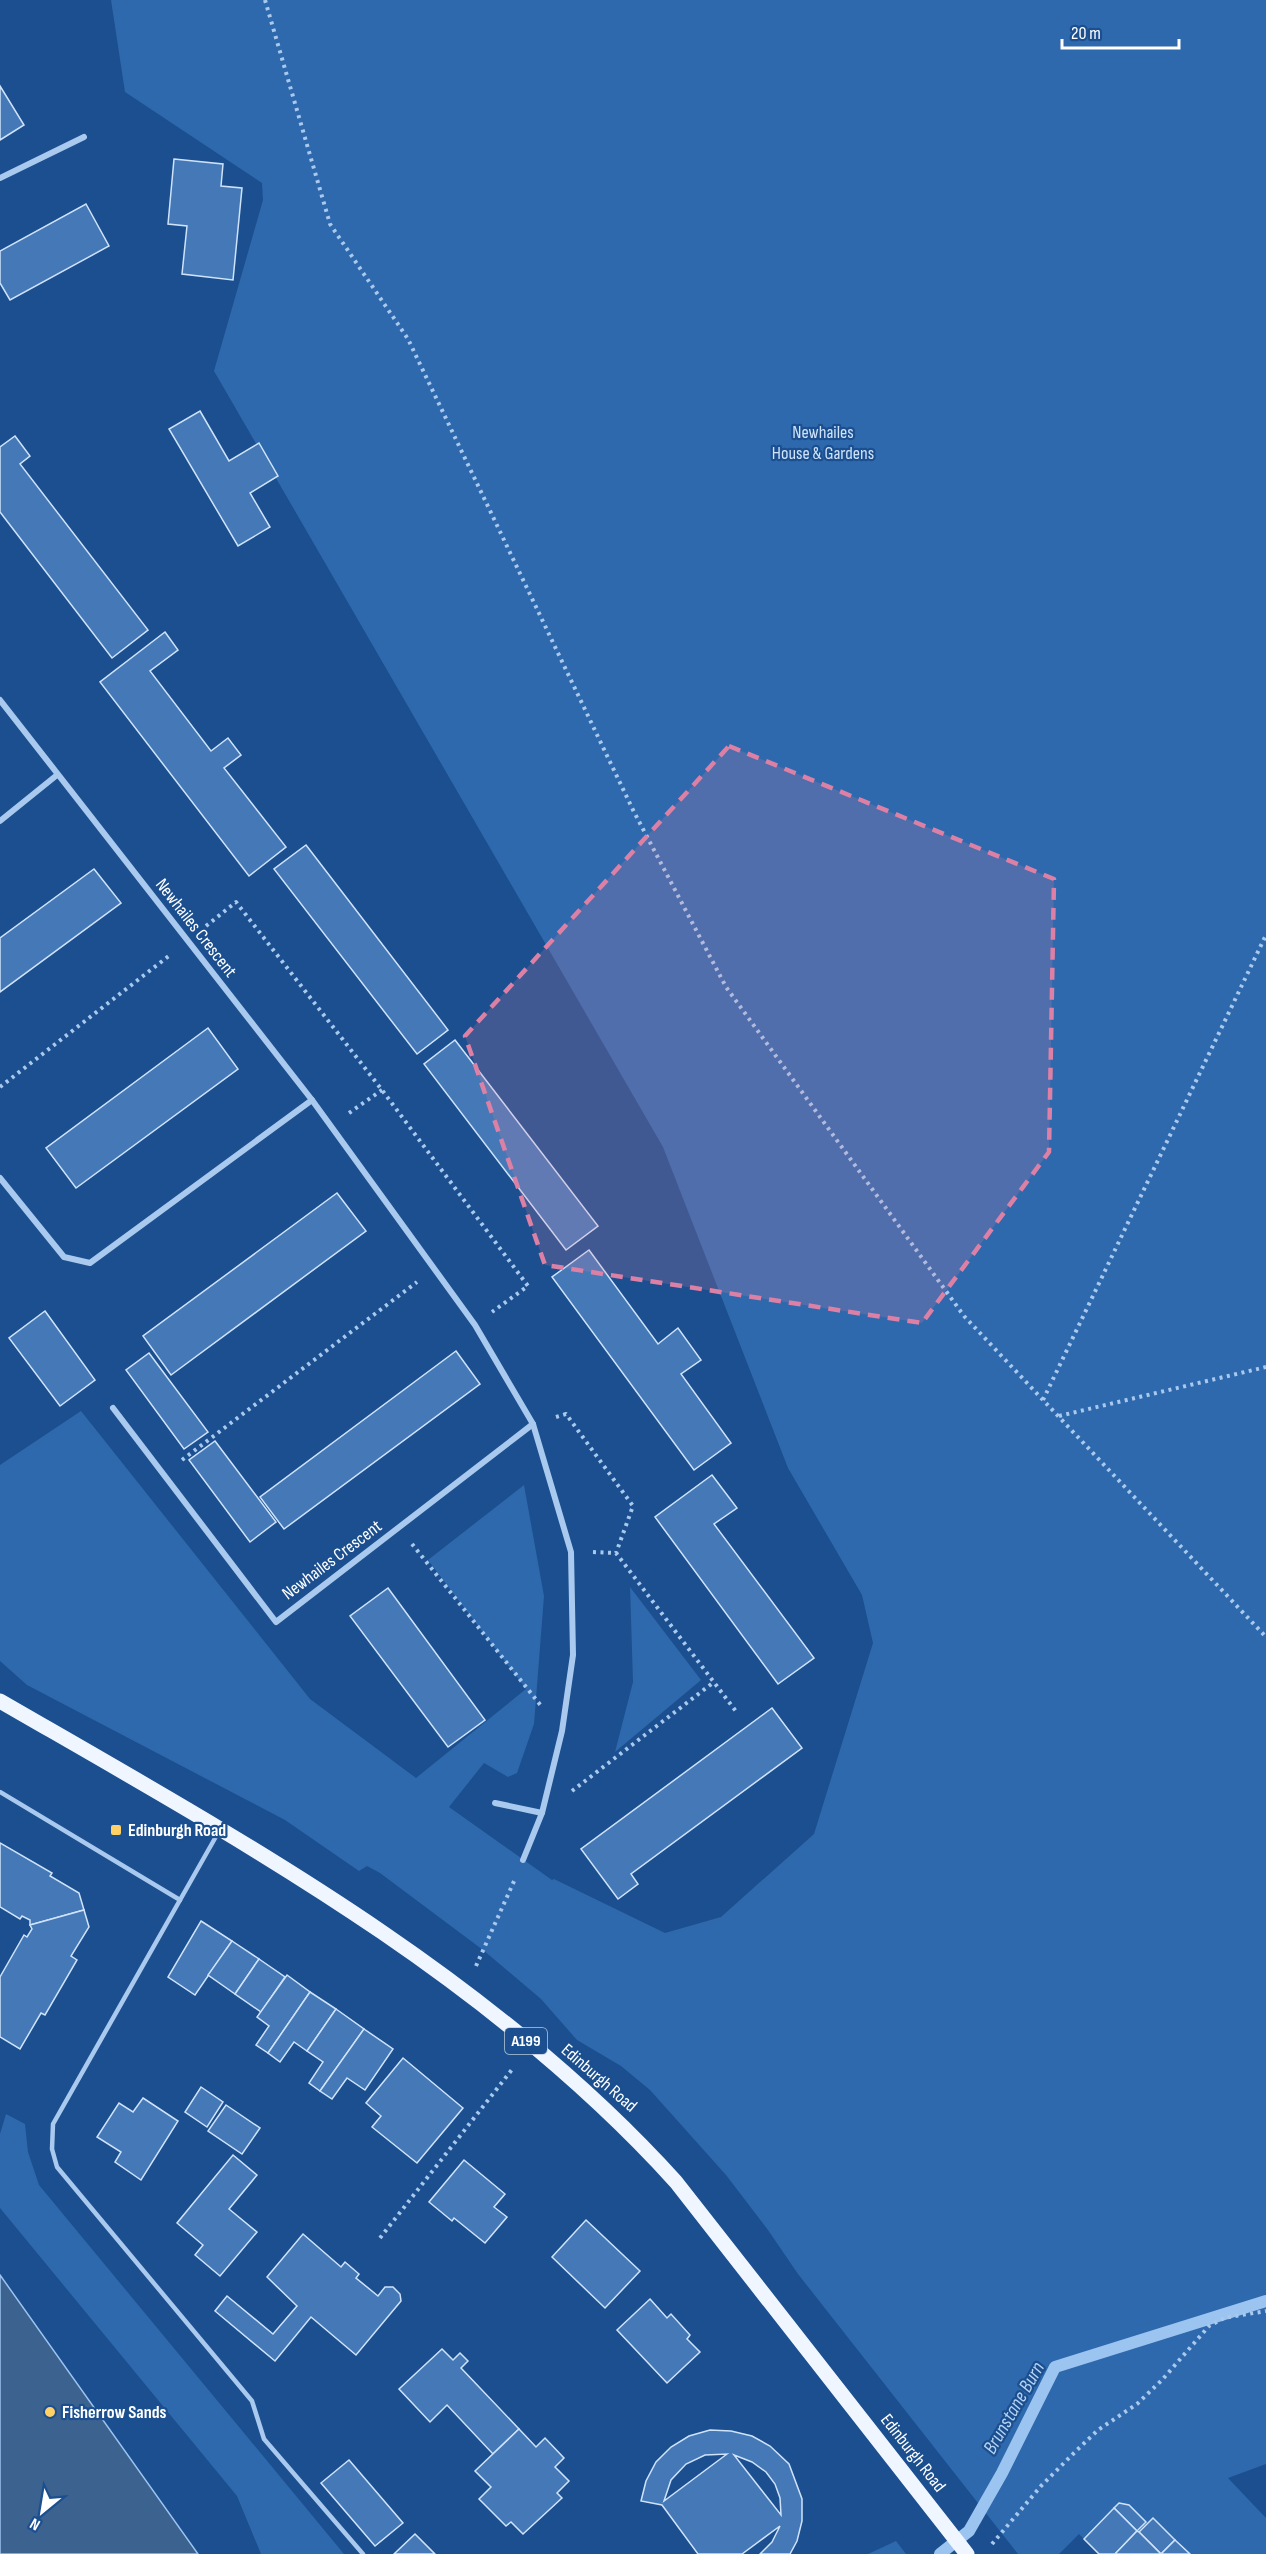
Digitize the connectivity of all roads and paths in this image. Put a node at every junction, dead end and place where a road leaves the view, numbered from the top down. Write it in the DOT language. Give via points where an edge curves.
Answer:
graph roads {
  1 [pos="265,0"];
  2 [pos="84,137"];
  3 [pos="0,178"];
  4 [pos="0,700"];
  5 [pos="57,775"];
  6 [pos="0,821"];
  7 [pos="1266,935"];
  8 [pos="187,941"];
  9 [pos="0,1087"];
  10 [pos="382,1090"];
  11 [pos="312,1100"];
  12 [pos="331,1126"];
  13 [pos="0,1178"];
  14 [pos="435,1268"];
  15 [pos="475,1325"];
  16 [pos="1266,1368"];
  17 [pos="1043,1400"];
  18 [pos="113,1408"];
  19 [pos="1058,1416"];
  20 [pos="533,1424"];
  21 [pos="163,1474"];
  22 [pos="399,1528"];
  23 [pos="571,1552"];
  24 [pos="616,1553"];
  25 [pos="1266,1637"];
  26 [pos="714,1682"];
  27 [pos="0,1701"];
  28 [pos="738,1714"];
  29 [pos="562,1731"];
  30 [pos="0,1792"];
  31 [pos="495,1803"];
  32 [pos="542,1814"];
  33 [pos="220,1828"];
  34 [pos="523,1860"];
  35 [pos="180,1900"];
  36 [pos="464,1991"];
  37 [pos="532,2046"];
  38 [pos="380,2238"];
  39 [pos="1266,2311"];
  40 [pos="991,2545"];
  41 [pos="363,2554"];
  42 [pos="967,2554"];
  1 -- 17 [label="path" via="330,224 408,339 633,810 726,987 964,1316"];
  2 -- 3 [label="street"];
  4 -- 5 [label="street, Newhailes Crescent"];
  5 -- 6 [label="street"];
  5 -- 8 [label="street, Newhailes Crescent"];
  7 -- 17 [label="path"];
  8 -- 9 [label="path"];
  8 -- 10 [label="path" via="236,902"];
  8 -- 11 [label="street, Newhailes Crescent"];
  10 -- 12 [label="path"];
  10 -- 15 [label="path" via="528,1286"];
  11 -- 12 [label="street, Newhailes Crescent"];
  11 -- 13 [label="street" via="90,1263 64,1257"];
  12 -- 14 [label="street, Newhailes Crescent"];
  14 -- 15 [label="street, Newhailes Crescent"];
  14 -- 21 [label="path"];
  15 -- 20 [label="street, Newhailes Crescent"];
  16 -- 19 [label="path"];
  17 -- 19 [label="path"];
  18 -- 21 [label="street, Newhailes Crescent"];
  19 -- 25 [label="path"];
  20 -- 22 [label="street, Newhailes Crescent"];
  20 -- 23 [label="street, Newhailes Crescent"];
  20 -- 24 [label="path" via="566,1414 633,1506"];
  21 -- 22 [label="street, Newhailes Crescent" via="276,1622"];
  22 -- 29 [label="path"];
  23 -- 24 [label="path"];
  23 -- 29 [label="street, Newhailes Crescent" via="573,1654"];
  24 -- 26 [label="path"];
  26 -- 28 [label="path"];
  26 -- 32 [label="path"];
  27 -- 33 [label="main road, Edinburgh Road / A199"];
  29 -- 32 [label="street, Newhailes Crescent"];
  30 -- 35 [label="lane"];
  31 -- 32 [label="street"];
  32 -- 34 [label="street, Newhailes Crescent"];
  33 -- 35 [label="lane"];
  33 -- 36 [label="main road, Edinburgh Road / A199" via="317,1889"];
  34 -- 36 [label="path"];
  35 -- 41 [label="lane" via="53,2124 52,2149 57,2167 228,2371 252,2402 264,2439"];
  36 -- 37 [label="main road, Edinburgh Road / A199"];
  37 -- 38 [label="path"];
  37 -- 42 [label="main road, Edinburgh Road / A199" via="589,2092 676,2182"];
  39 -- 40 [label="path" via="1224,2318 1209,2326 1137,2404 1098,2430 1041,2486"];
}
